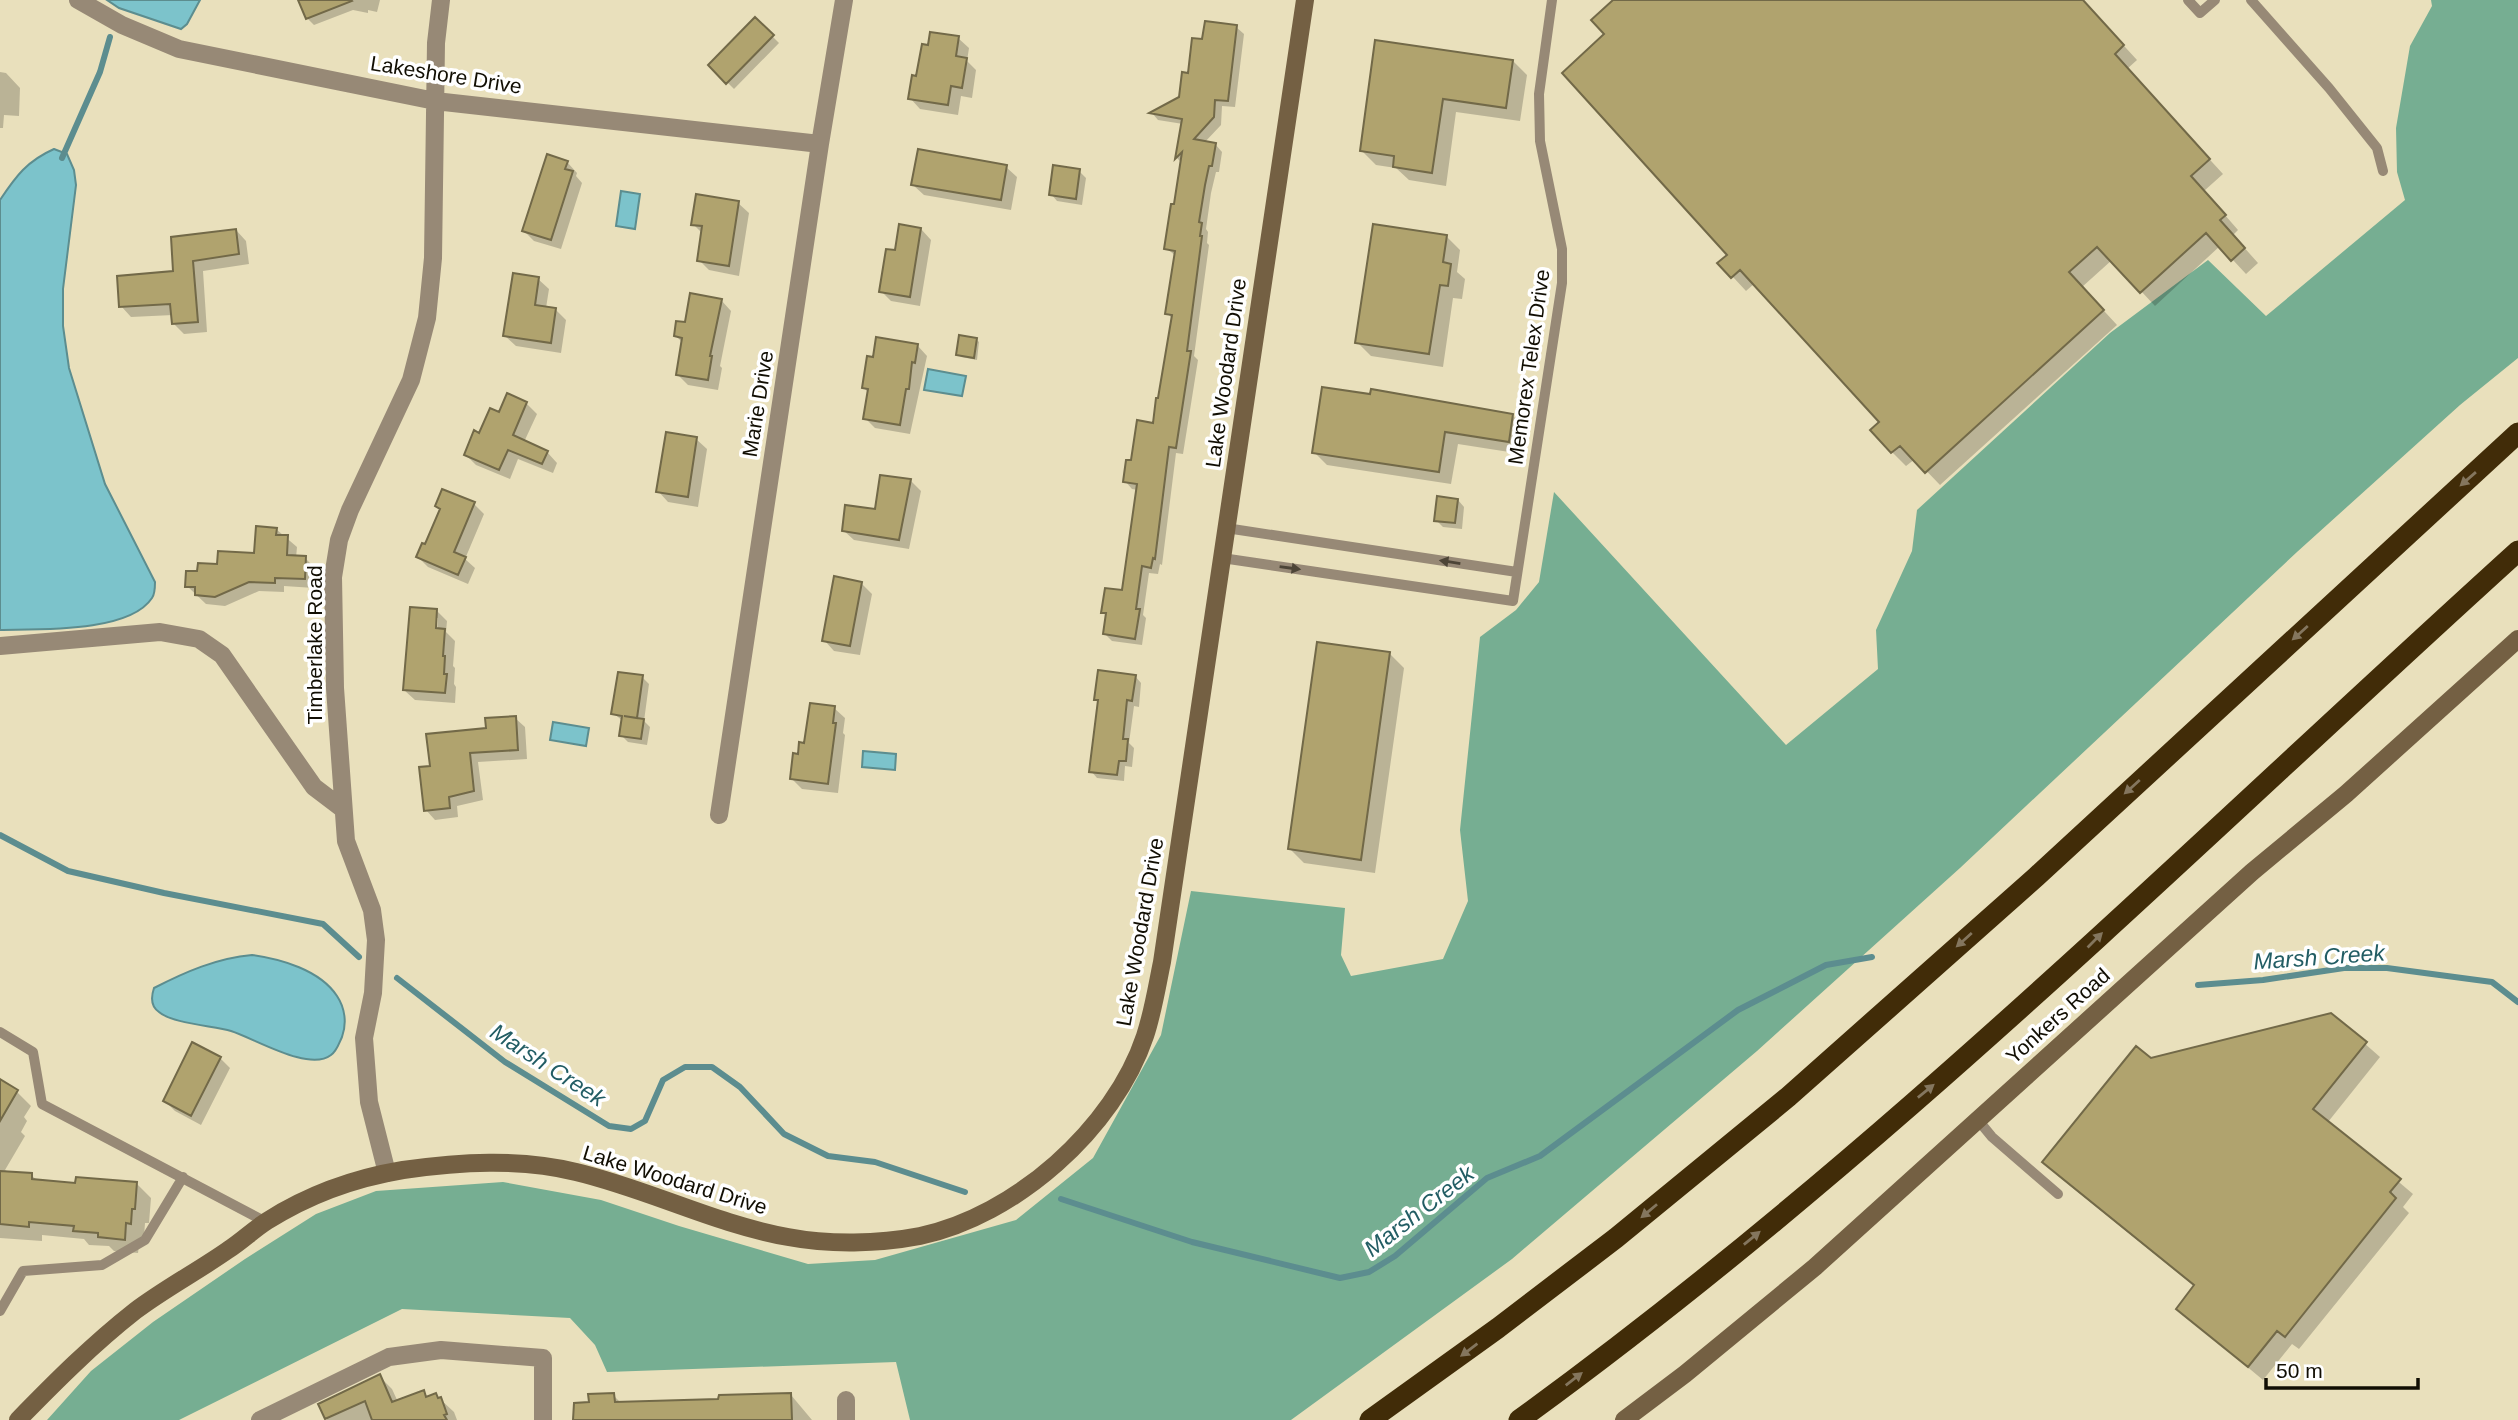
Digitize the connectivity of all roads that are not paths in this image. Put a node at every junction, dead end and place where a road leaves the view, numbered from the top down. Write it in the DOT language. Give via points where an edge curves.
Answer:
graph roads {
  1 [pos="78,0"];
  2 [pos="441,0"];
  3 [pos="844,0"];
  4 [pos="1305,0"];
  5 [pos="1552,0"];
  6 [pos="2188,0"];
  7 [pos="2215,0"];
  8 [pos="2251,0"];
  9 [pos="435,101"];
  10 [pos="820,144"];
  11 [pos="2383,171"];
  12 [pos="2518,433"];
  13 [pos="1226,528"];
  14 [pos="2518,551"];
  15 [pos="1222,558"];
  16 [pos="1517,572"];
  17 [pos="2518,639"];
  18 [pos="0,646"];
  19 [pos="343,808"];
  20 [pos="719,815"];
  21 [pos="0,1032"];
  22 [pos="1978,1120"];
  23 [pos="387,1173"];
  24 [pos="183,1177"];
  25 [pos="2058,1194"];
  26 [pos="266,1222"];
  27 [pos="0,1311"];
  28 [pos="846,1400"];
  29 [pos="18,1420"];
  30 [pos="260,1420"];
  31 [pos="543,1420"];
  32 [pos="846,1420"];
  33 [pos="1370,1420"];
  34 [pos="1519,1420"];
  35 [pos="1624,1420"];
  1 -- 9 [label="street, Lakeshore Drive" via="178,49"];
  2 -- 9 [label="street, Timberlake Road"];
  3 -- 10 [label="street, Marie Drive"];
  4 -- 13 [label="street, Lake Woodard Drive"];
  5 -- 16 [label="lane, Memorex Telex Drive" via="1539,94 1540,141 1562,249 1562,283"];
  6 -- 7 [label="lane" via="2200,13"];
  8 -- 11 [label="lane" via="2377,148"];
  9 -- 10 [label="street, Lakeshore Drive"];
  9 -- 19 [label="street, Timberlake Road" via="433,258 427,318 411,380 350,510 333,577"];
  10 -- 20 [label="street, Marie Drive"];
  12 -- 33 [label="highway, one-way" via="1788,1097 1616,1238"];
  13 -- 15 [label="street, Lake Woodard Drive"];
  16 -- 13 [label="lane, one-way"];
  34 -- 14 [label="highway, one-way" via="1718,1267 1947,1074"];
  15 -- 16 [label="lane, Memorex Telex Drive, one-way" via="1513,601"];
  15 -- 23 [label="street, Lake Woodard Drive" via="1162,962 1145,1037 1095,1125 1032,1184 948,1227 919,1236 854,1242 777,1235 543,1165 463,1164"];
  17 -- 22 [label="street, Yonkers Road"];
  18 -- 19 [label="street" via="160,632 199,639 222,654 314,787"];
  19 -- 23 [label="street, Timberlake Road" via="346,841 372,910 376,940 365,1038 369,1102"];
  21 -- 24 [label="lane" via="33,1052 42,1104"];
  22 -- 25 [label="lane"];
  22 -- 35 [label="street, Yonkers Road" via="1815,1267"];
  23 -- 26 [label="street, Lake Woodard Drive" via="324,1191"];
  24 -- 26 [label="lane"];
  24 -- 27 [label="lane" via="145,1240 102,1265 23,1271"];
  26 -- 29 [label="street, Lake Woodard Drive" via="136,1311"];
  28 -- 32 [label="street"];
  30 -- 31 [label="street" via="389,1357 442,1350 543,1358"];
}
